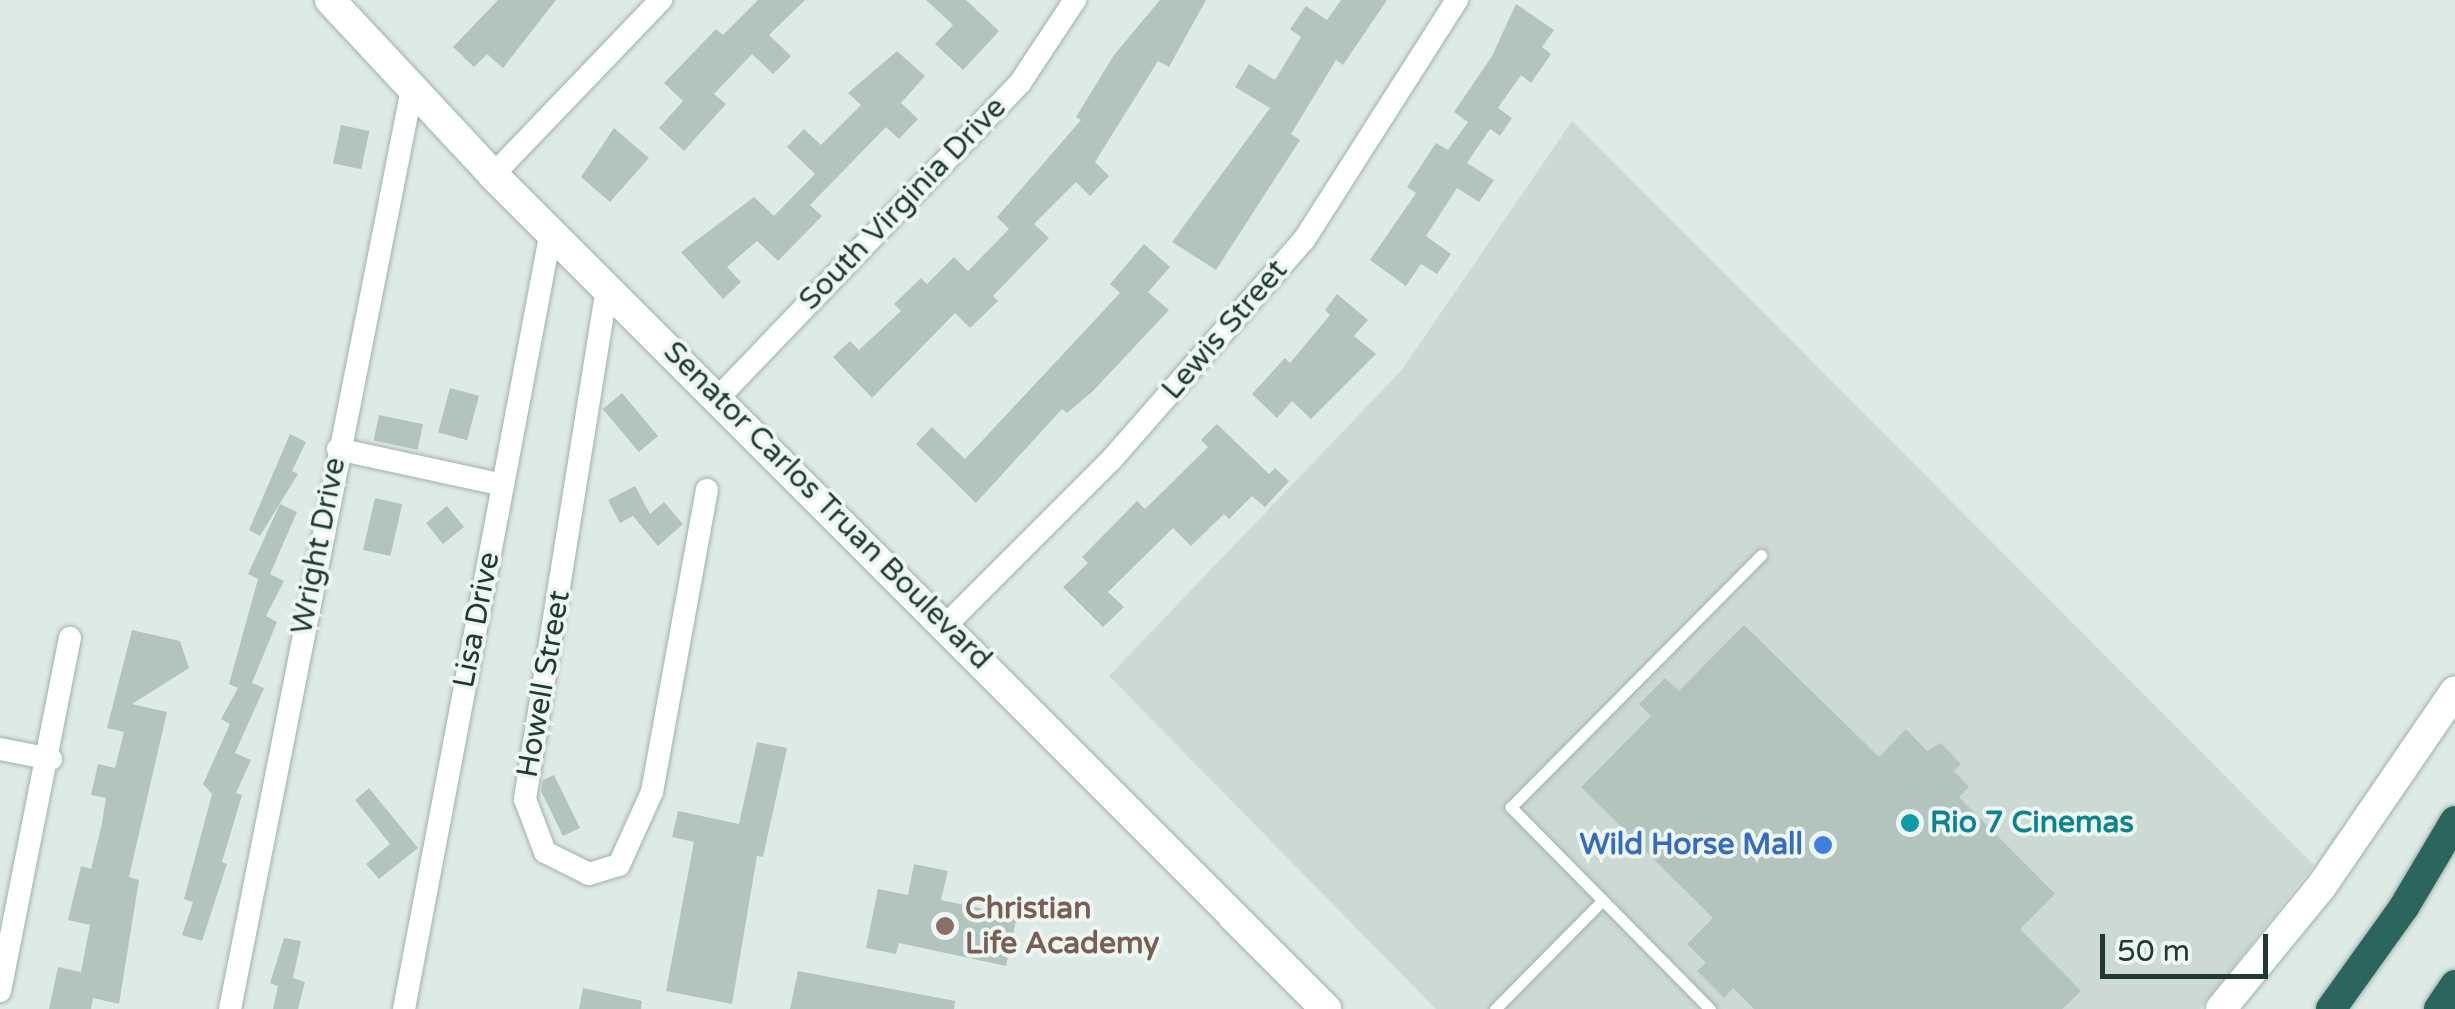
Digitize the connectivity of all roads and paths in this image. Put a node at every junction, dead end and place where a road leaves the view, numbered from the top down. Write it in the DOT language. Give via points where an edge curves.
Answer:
graph roads {
  1 [pos="330,0"];
  2 [pos="661,0"];
  3 [pos="1075,0"];
  4 [pos="1457,0"];
  5 [pos="413,84"];
  6 [pos="492,175"];
  7 [pos="551,231"];
  8 [pos="607,288"];
  9 [pos="718,398"];
  10 [pos="338,449"];
  11 [pos="502,485"];
  12 [pos="707,490"];
  13 [pos="1760,555"];
  14 [pos="947,624"];
  15 [pos="70,638"];
  16 [pos="2455,692"];
  17 [pos="0,749"];
  18 [pos="51,759"];
  19 [pos="2455,821"];
  20 [pos="1603,900"];
  21 [pos="2455,985"];
  22 [pos="0,991"];
  23 [pos="230,1009"];
  24 [pos="404,1009"];
  25 [pos="1326,1009"];
  26 [pos="1495,1009"];
  27 [pos="1710,1009"];
  28 [pos="2222,1009"];
  29 [pos="2331,1009"];
  30 [pos="2439,1009"];
  1 -- 5 [label="main road, Senator Carlos Truan Boulevard"];
  2 -- 6 [label="street"];
  3 -- 9 [label="street, South Virginia Drive" via="1020,82"];
  4 -- 14 [label="street, Lewis Street" via="1304,240 1112,459"];
  5 -- 6 [label="main road, Senator Carlos Truan Boulevard"];
  5 -- 10 [label="street, Wright Drive"];
  6 -- 7 [label="main road, Senator Carlos Truan Boulevard"];
  7 -- 8 [label="main road, Senator Carlos Truan Boulevard"];
  7 -- 11 [label="street, Lisa Drive"];
  8 -- 9 [label="main road, Senator Carlos Truan Boulevard"];
  8 -- 12 [label="street, Howell Street" via="525,799 544,852 589,874 619,864 652,792"];
  9 -- 14 [label="main road, Senator Carlos Truan Boulevard"];
  10 -- 11 [label="street"];
  10 -- 23 [label="street, Wright Drive"];
  11 -- 24 [label="street, Lisa Drive"];
  13 -- 20 [label="lane" via="1511,807"];
  14 -- 25 [label="main road, Senator Carlos Truan Boulevard"];
  15 -- 18 [label="street"];
  16 -- 28 [label="main road" via="2321,886"];
  17 -- 18 [label="street"];
  18 -- 22 [label="street"];
  19 -- 29 [label="highway" via="2404,908"];
  20 -- 26 [label="lane"];
  20 -- 27 [label="lane"];
  21 -- 30 [label="highway"];
}
